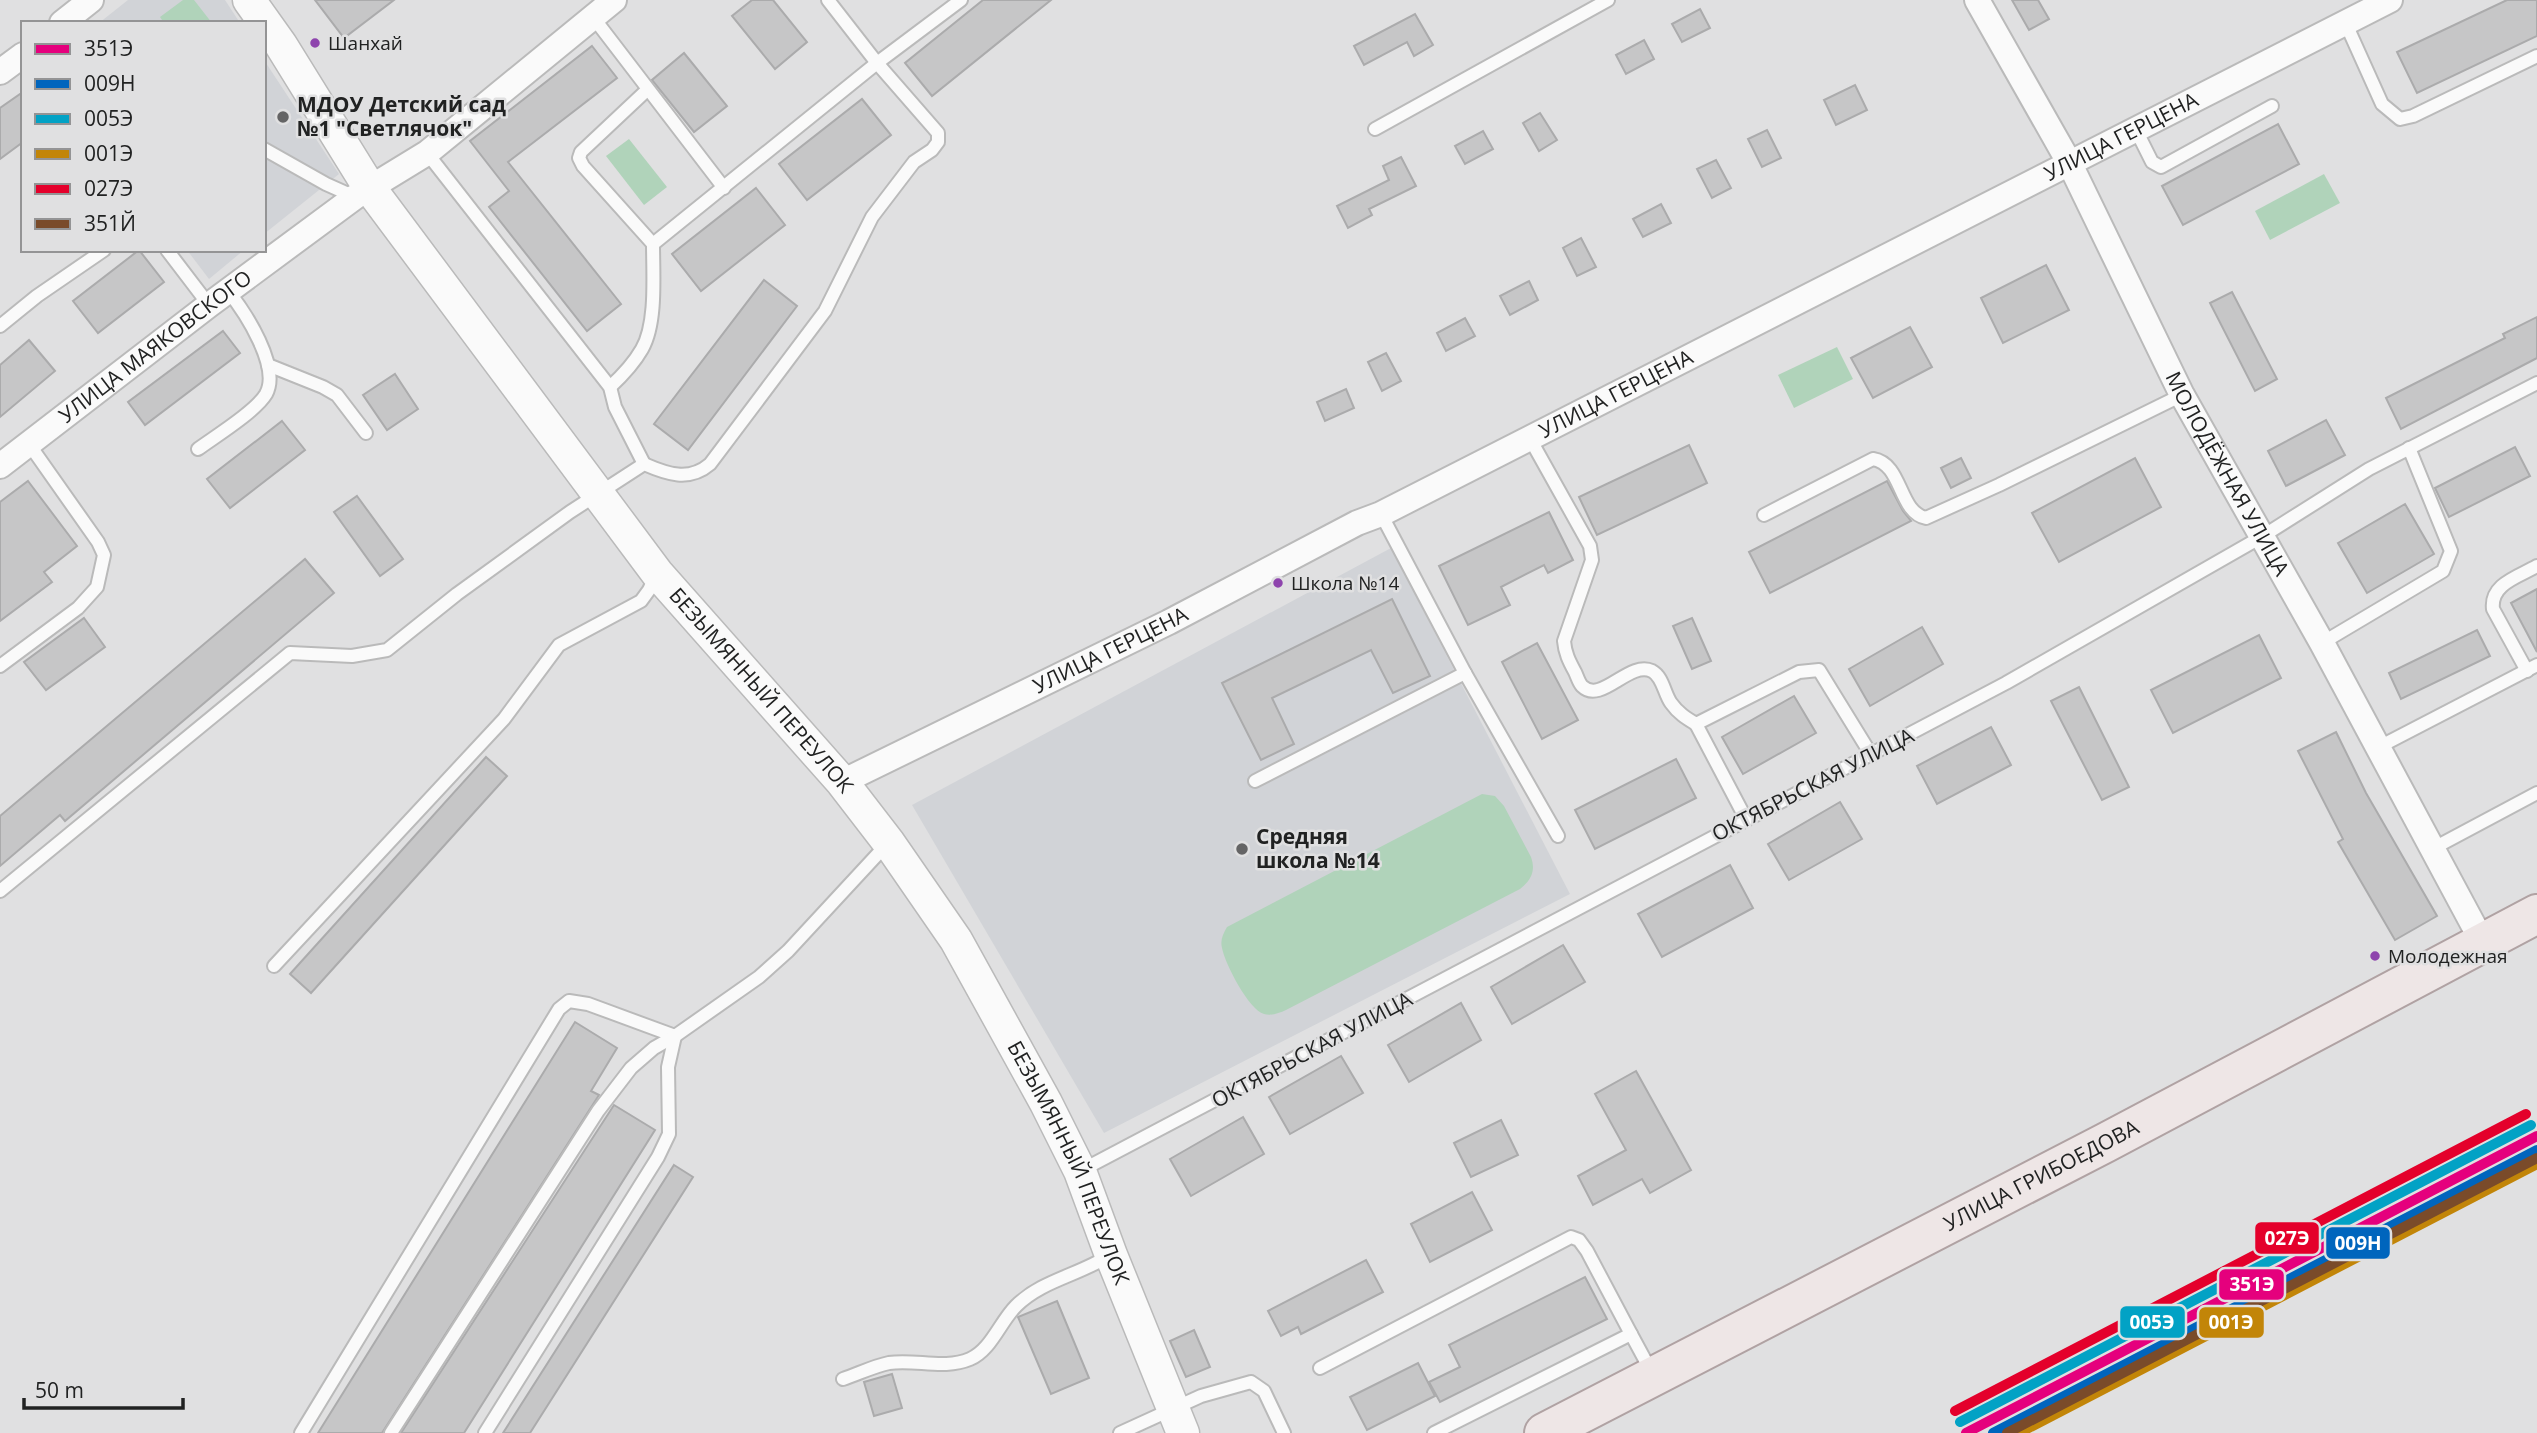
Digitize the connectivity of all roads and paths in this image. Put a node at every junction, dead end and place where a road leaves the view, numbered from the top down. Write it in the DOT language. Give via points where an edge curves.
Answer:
graph roads {
  1 [pos="91,0"];
  2 [pos="249,0"];
  3 [pos="614,0"];
  4 [pos="828,0"];
  5 [pos="961,0"];
  6 [pos="1608,0"];
  7 [pos="1977,0"];
  8 [pos="2390,0"];
  9 [pos="593,17"];
  10 [pos="65,21"];
  11 [pos="264,21"];
  12 [pos="266,24"];
  13 [pos="2346,24"];
  14 [pos="2537,56"];
  15 [pos="877,63"];
  16 [pos="648,90"];
  17 [pos="2272,106"];
  18 [pos="1375,129"];
  19 [pos="2136,130"];
  20 [pos="266,150"];
  21 [pos="427,153"];
  22 [pos="2070,164"];
  23 [pos="724,188"];
  24 [pos="362,192"];
  25 [pos="653,244"];
  26 [pos="101,252"];
  27 [pos="169,252"];
  28 [pos="218,298"];
  29 [pos="0,326"];
  30 [pos="268,365"];
  31 [pos="2537,383"];
  32 [pos="610,387"];
  33 [pos="2182,395"];
  34 [pos="366,433"];
  35 [pos="1530,437"];
  36 [pos="29,444"];
  37 [pos="2409,448"];
  38 [pos="198,449"];
  39 [pos="644,464"];
  40 [pos="0,466"];
  41 [pos="598,495"];
  42 [pos="1381,514"];
  43 [pos="1763,515"];
  44 [pos="2263,536"];
  45 [pos="2537,566"];
  46 [pos="657,573"];
  47 [pos="2322,643"];
  48 [pos="0,666"];
  49 [pos="2532,668"];
  50 [pos="1465,673"];
  51 [pos="1696,724"];
  52 [pos="2377,748"];
  53 [pos="1872,756"];
  54 [pos="1255,781"];
  55 [pos="842,782"];
  56 [pos="2537,793"];
  57 [pos="1746,819"];
  58 [pos="1558,836"];
  59 [pos="888,843"];
  60 [pos="2432,849"];
  61 [pos="0,891"];
  62 [pos="2537,914"];
  63 [pos="2483,943"];
  64 [pos="274,966"];
  65 [pos="675,1035"];
  66 [pos="1080,1171"];
  67 [pos="1111,1255"];
  68 [pos="1631,1334"];
  69 [pos="1320,1368"];
  70 [pos="1653,1375"];
  71 [pos="843,1379"];
  72 [pos="1178,1421"];
  73 [pos="301,1433"];
  74 [pos="391,1433"];
  75 [pos="485,1433"];
  76 [pos="1120,1433"];
  77 [pos="1284,1433"];
  78 [pos="1434,1433"];
  79 [pos="1544,1433"];
  1 -- 10 [label="street"];
  2 -- 11 [label="street, БЕЗЫМЯННЫЙ ПЕРЕУЛОК"];
  3 -- 9 [label="street, УЛИЦА МАЯКОВСКОГО"];
  4 -- 15 [label="lane"];
  5 -- 15 [label="lane"];
  6 -- 18 [label="lane"];
  7 -- 22 [label="street, МОЛОДЁЖНАЯ УЛИЦА"];
  8 -- 13 [label="street, УЛИЦА ГЕРЦЕНА"];
  9 -- 16 [label="lane"];
  9 -- 21 [label="street, УЛИЦА МАЯКОВСКОГО"];
  12 -- 24 [label="street, БЕЗЫМЯННЫЙ ПЕРЕУЛОК"];
  13 -- 14 [label="lane" via="2382,104 2400,119 2413,117"];
  13 -- 19 [label="street, УЛИЦА ГЕРЦЕНА"];
  15 -- 23 [label="lane"];
  15 -- 39 [label="lane" via="937,133 938,142 914,162 872,216 825,311 710,464 702,471 678,476"];
  16 -- 23 [label="lane"];
  16 -- 25 [label="lane" via="579,158"];
  17 -- 19 [label="lane" via="2161,167 2152,162"];
  19 -- 22 [label="street, УЛИЦА ГЕРЦЕНА"];
  20 -- 24 [label="lane" via="326,184"];
  21 -- 24 [label="street, УЛИЦА МАЯКОВСКОГО"];
  21 -- 32 [label="lane"];
  22 -- 33 [label="street, МОЛОДЁЖНАЯ УЛИЦА"];
  22 -- 35 [label="street, УЛИЦА ГЕРЦЕНА"];
  23 -- 25 [label="lane"];
  24 -- 28 [label="street, УЛИЦА МАЯКОВСКОГО"];
  24 -- 41 [label="street, БЕЗЫМЯННЫЙ ПЕРЕУЛОК"];
  25 -- 32 [label="lane" via="650,320 644,346"];
  26 -- 29 [label="lane"];
  27 -- 28 [label="lane"];
  28 -- 30 [label="lane" via="245,312"];
  28 -- 36 [label="street, УЛИЦА МАЯКОВСКОГО"];
  30 -- 34 [label="lane" via="337,395"];
  30 -- 38 [label="lane" via="270,382 265,396"];
  31 -- 37 [label="lane, ОКТЯБРЬСКАЯ УЛИЦА"];
  32 -- 39 [label="lane" via="615,407"];
  33 -- 43 [label="lane" via="1926,518 1912,510 1888,467 1873,459"];
  33 -- 44 [label="street, МОЛОДЁЖНАЯ УЛИЦА"];
  35 -- 42 [label="street, УЛИЦА ГЕРЦЕНА"];
  35 -- 51 [label="lane" via="1590,546 1592,560 1564,641 1565,653 1582,686 1600,690 1636,669 1646,669 1656,673 1670,701"];
  36 -- 40 [label="street, УЛИЦА МАЯКОВСКОГО"];
  36 -- 48 [label="lane" via="104,555 97,587 78,608"];
  37 -- 44 [label="lane, ОКТЯБРЬСКАЯ УЛИЦА"];
  37 -- 47 [label="lane" via="2451,551 2448,562 2443,571"];
  39 -- 41 [label="lane"];
  41 -- 46 [label="street, БЕЗЫМЯННЫЙ ПЕРЕУЛОК"];
  41 -- 61 [label="lane" via="457,594 387,650 352,656 290,653"];
  42 -- 50 [label="lane"];
  42 -- 55 [label="street, УЛИЦА ГЕРЦЕНА"];
  44 -- 47 [label="street, МОЛОДЁЖНАЯ УЛИЦА"];
  44 -- 53 [label="lane, ОКТЯБРЬСКАЯ УЛИЦА"];
  45 -- 49 [label="lane" via="2497,588 2492,598 2493,609"];
  46 -- 55 [label="street, БЕЗЫМЯННЫЙ ПЕРЕУЛОК"];
  46 -- 64 [label="lane" via="641,601 558,645 504,719"];
  47 -- 52 [label="street, МОЛОДЁЖНАЯ УЛИЦА"];
  49 -- 52 [label="lane"];
  50 -- 54 [label="lane"];
  50 -- 58 [label="lane"];
  51 -- 53 [label="lane" via="1799,672 1814,669 1824,675"];
  51 -- 57 [label="lane"];
  52 -- 60 [label="street, МОЛОДЁЖНАЯ УЛИЦА"];
  53 -- 57 [label="lane, ОКТЯБРЬСКАЯ УЛИЦА"];
  55 -- 59 [label="street, БЕЗЫМЯННЫЙ ПЕРЕУЛОК"];
  56 -- 60 [label="lane"];
  57 -- 66 [label="lane, ОКТЯБРЬСКАЯ УЛИЦА"];
  59 -- 65 [label="lane" via="788,951 759,977"];
  59 -- 66 [label="street, БЕЗЫМЯННЫЙ ПЕРЕУЛОК" via="956,940"];
  60 -- 63 [label="street, МОЛОДЁЖНАЯ УЛИЦА"];
  62 -- 63 [label="main road, УЛИЦА ГРИБОЕДОВА"];
  63 -- 70 [label="main road, УЛИЦА ГРИБОЕДОВА"];
  65 -- 73 [label="lane" via="588,1004 569,1000 559,1009"];
  65 -- 74 [label="lane" via="631,1068 598,1111"];
  65 -- 75 [label="lane" via="668,1067 669,1134"];
  66 -- 67 [label="street, БЕЗЫМЯННЫЙ ПЕРЕУЛОК"];
  67 -- 71 [label="lane" via="1041,1287 1017,1305 972,1358 949,1365 889,1363"];
  67 -- 72 [label="street, БЕЗЫМЯННЫЙ ПЕРЕУЛОК"];
  68 -- 69 [label="lane" via="1587,1251 1571,1237"];
  68 -- 70 [label="lane"];
  68 -- 78 [label="lane"];
  70 -- 79 [label="main road, УЛИЦА ГРИБОЕДОВА"];
  72 -- 76 [label="lane"];
  72 -- 77 [label="lane" via="1201,1396 1251,1382 1264,1391"];
}
